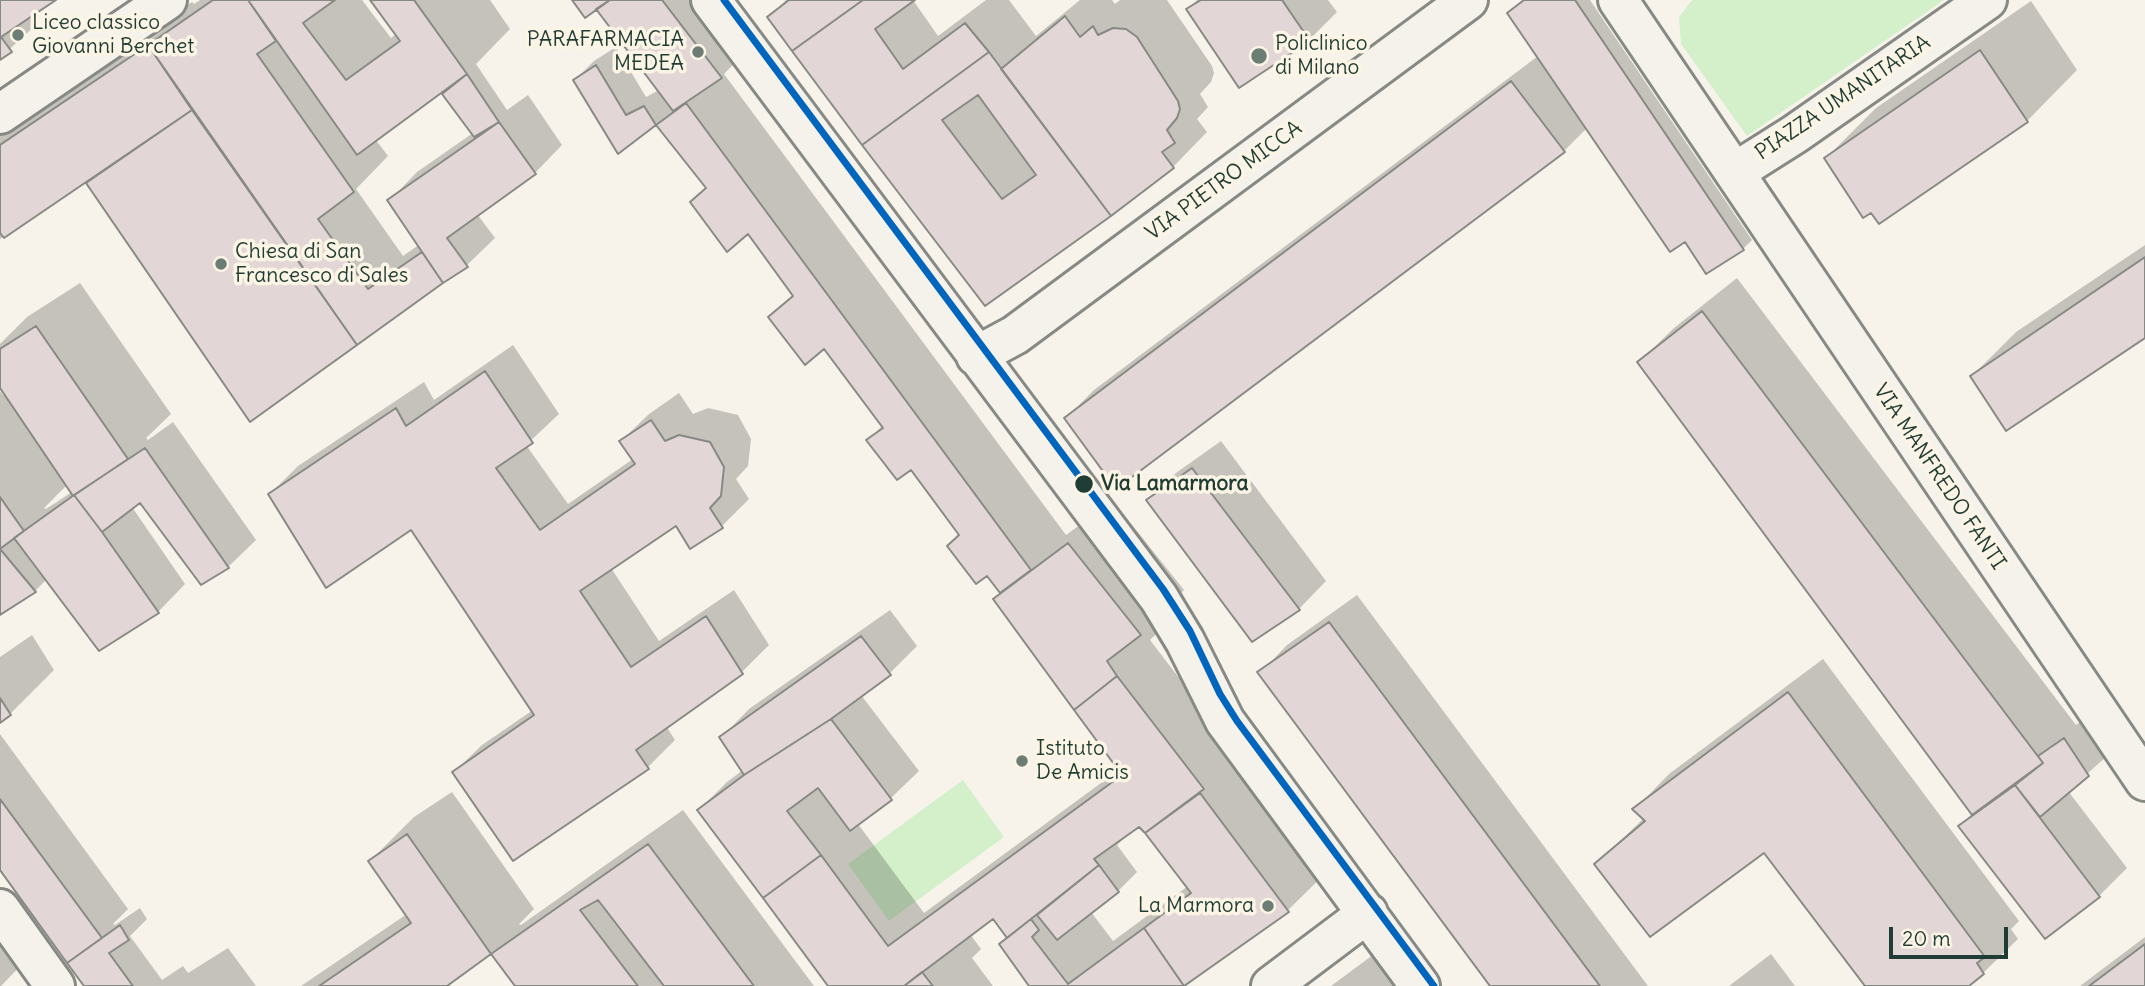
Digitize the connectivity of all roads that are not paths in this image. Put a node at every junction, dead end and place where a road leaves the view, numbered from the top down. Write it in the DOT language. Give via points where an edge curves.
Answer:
graph roads {
  1 [pos="167,0"];
  2 [pos="711,0"];
  3 [pos="1468,0"];
  4 [pos="1987,0"];
  5 [pos="1624,2"];
  6 [pos="0,114"];
  7 [pos="1735,172"];
  8 [pos="976,356"];
  9 [pos="2145,781"];
  10 [pos="0,909"];
  11 [pos="1368,913"];
  12 [pos="55,986"];
  13 [pos="1271,986"];
  14 [pos="1420,986"];
  1 -- 6 [label="street"];
  2 -- 8 [label="street"];
  3 -- 8 [label="street, VIA PIETRO MICCA" via="1015,335"];
  4 -- 7 [label="street, PIAZZA UMANITARIA"];
  5 -- 7 [label="street, PIAZZA UMANITARIA"];
  7 -- 9 [label="street, VIA MANFREDO FANTI"];
  8 -- 11 [label="street" via="1159,598 1225,721"];
  10 -- 12 [label="street"];
  11 -- 13 [label="street"];
  11 -- 14 [label="street"];
}
